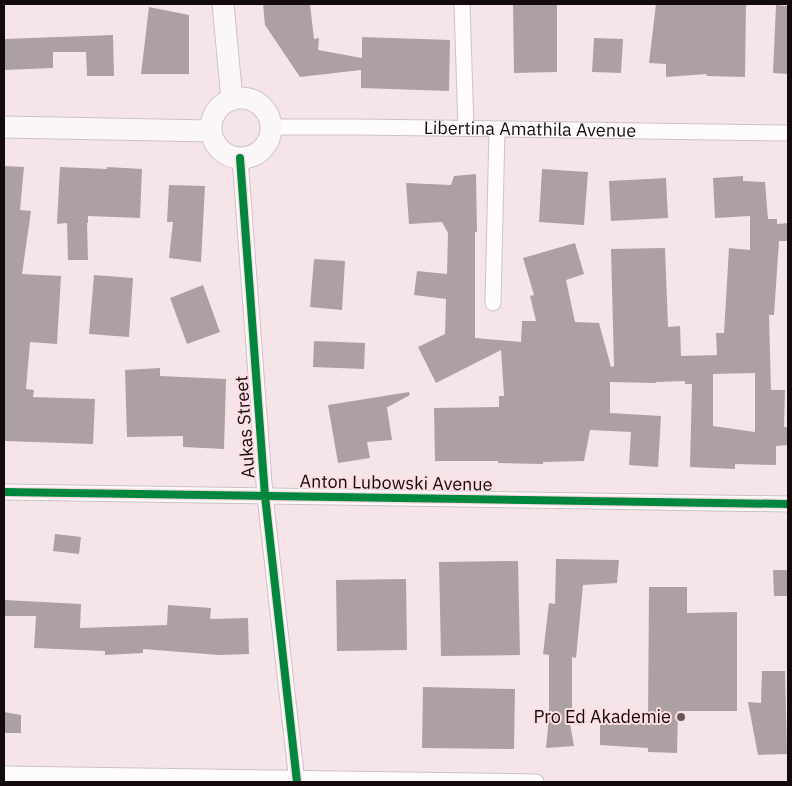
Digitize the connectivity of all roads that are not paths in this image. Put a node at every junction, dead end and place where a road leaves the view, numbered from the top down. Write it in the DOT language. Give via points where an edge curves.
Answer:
graph roads {
  1 [pos="223,4"];
  2 [pos="462,4"];
  3 [pos="232,100"];
  4 [pos="271,127"];
  5 [pos="4,128"];
  6 [pos="466,128"];
  7 [pos="497,129"];
  8 [pos="211,130"];
  9 [pos="788,133"];
  10 [pos="240,158"];
  11 [pos="493,303"];
  12 [pos="4,492"];
  13 [pos="265,496"];
  14 [pos="788,504"];
  15 [pos="4,774"];
  16 [pos="297,780"];
  17 [pos="536,782"];
  1 -- 3 [label="street"];
  2 -- 6 [label="street"];
  3 -- 4 [label="street" via="256,102 269,117"];
  3 -- 8 [label="street" via="219,108"];
  4 -- 6 [label="street, Libertina Amathila Avenue"];
  4 -- 10 [label="street" via="266,146 259,153"];
  5 -- 8 [label="street"];
  6 -- 7 [label="street, Libertina Amathila Avenue"];
  7 -- 9 [label="street, Libertina Amathila Avenue"];
  7 -- 11 [label="street"];
  8 -- 10 [label="street" via="215,144 222,152"];
  10 -- 13 [label="street, Aukas Street"];
  12 -- 13 [label="street, Anton Lubowski Avenue"];
  13 -- 14 [label="street, Anton Lubowski Avenue"];
  13 -- 16 [label="street, Aukas Street"];
  15 -- 16 [label="street"];
  16 -- 17 [label="street"];
}
